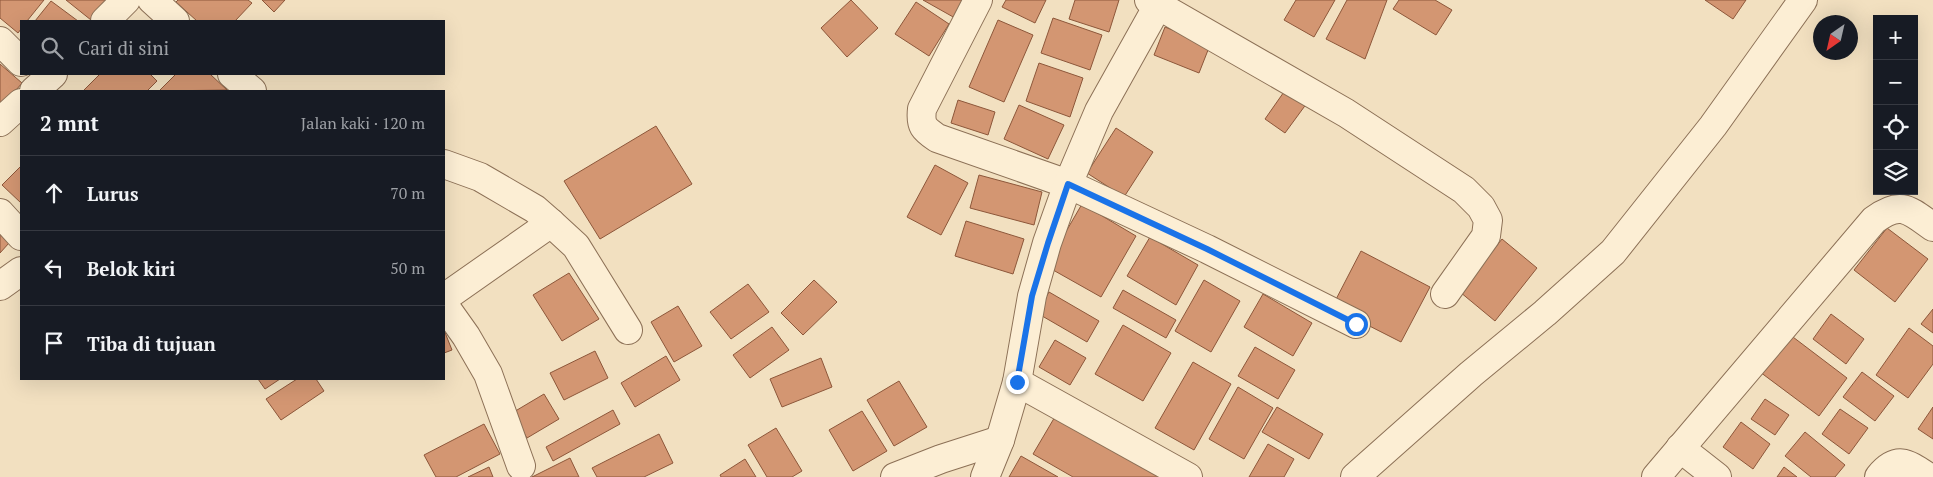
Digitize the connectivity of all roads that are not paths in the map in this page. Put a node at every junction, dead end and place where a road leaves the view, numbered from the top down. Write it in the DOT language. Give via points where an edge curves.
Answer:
graph roads {
  1 [pos="126,0"];
  2 [pos="152,0"];
  3 [pos="978,0"];
  4 [pos="1804,0"];
  5 [pos="1156,2"];
  6 [pos="106,20"];
  7 [pos="174,20"];
  8 [pos="0,41"];
  9 [pos="20,61"];
  10 [pos="233,75"];
  11 [pos="251,90"];
  12 [pos="20,104"];
  13 [pos="0,122"];
  14 [pos="445,164"];
  15 [pos="1068,184"];
  16 [pos="0,213"];
  17 [pos="551,223"];
  18 [pos="1933,227"];
  19 [pos="20,235"];
  20 [pos="20,272"];
  21 [pos="0,286"];
  22 [pos="1445,294"];
  23 [pos="445,297"];
  24 [pos="445,306"];
  25 [pos="1356,324"];
  26 [pos="628,330"];
  27 [pos="1017,382"];
  28 [pos="1000,440"];
  29 [pos="1680,448"];
  30 [pos="521,466"];
  31 [pos="895,477"];
  32 [pos="985,477"];
  33 [pos="1188,477"];
  34 [pos="1355,477"];
  35 [pos="1656,477"];
  36 [pos="1717,477"];
  37 [pos="1879,477"];
  38 [pos="1928,477"];
  1 -- 6 [label="street"];
  2 -- 7 [label="street"];
  3 -- 15 [label="street" via="922,109 925,130 937,138"];
  4 -- 34 [label="street" via="1712,126 1613,252"];
  5 -- 15 [label="street" via="1099,111"];
  5 -- 22 [label="street" via="1346,113 1464,190 1481,207 1488,220 1486,236"];
  8 -- 9 [label="street"];
  10 -- 11 [label="street"];
  12 -- 13 [label="street"];
  14 -- 17 [label="street" via="480,177 535,209"];
  15 -- 25 [label="street"];
  15 -- 27 [label="street" via="1032,296"];
  16 -- 19 [label="street"];
  17 -- 23 [label="street"];
  17 -- 26 [label="street" via="576,246"];
  18 -- 29 [label="street" via="1908,209 1884,212 1874,220"];
  20 -- 21 [label="street"];
  24 -- 30 [label="street" via="488,374"];
  27 -- 28 [label="street"];
  27 -- 33 [label="street"];
  28 -- 31 [label="street"];
  28 -- 32 [label="street"];
  29 -- 35 [label="street"];
  29 -- 36 [label="street"];
  37 -- 38 [label="street" via="1888,466 1899,462"];
}
